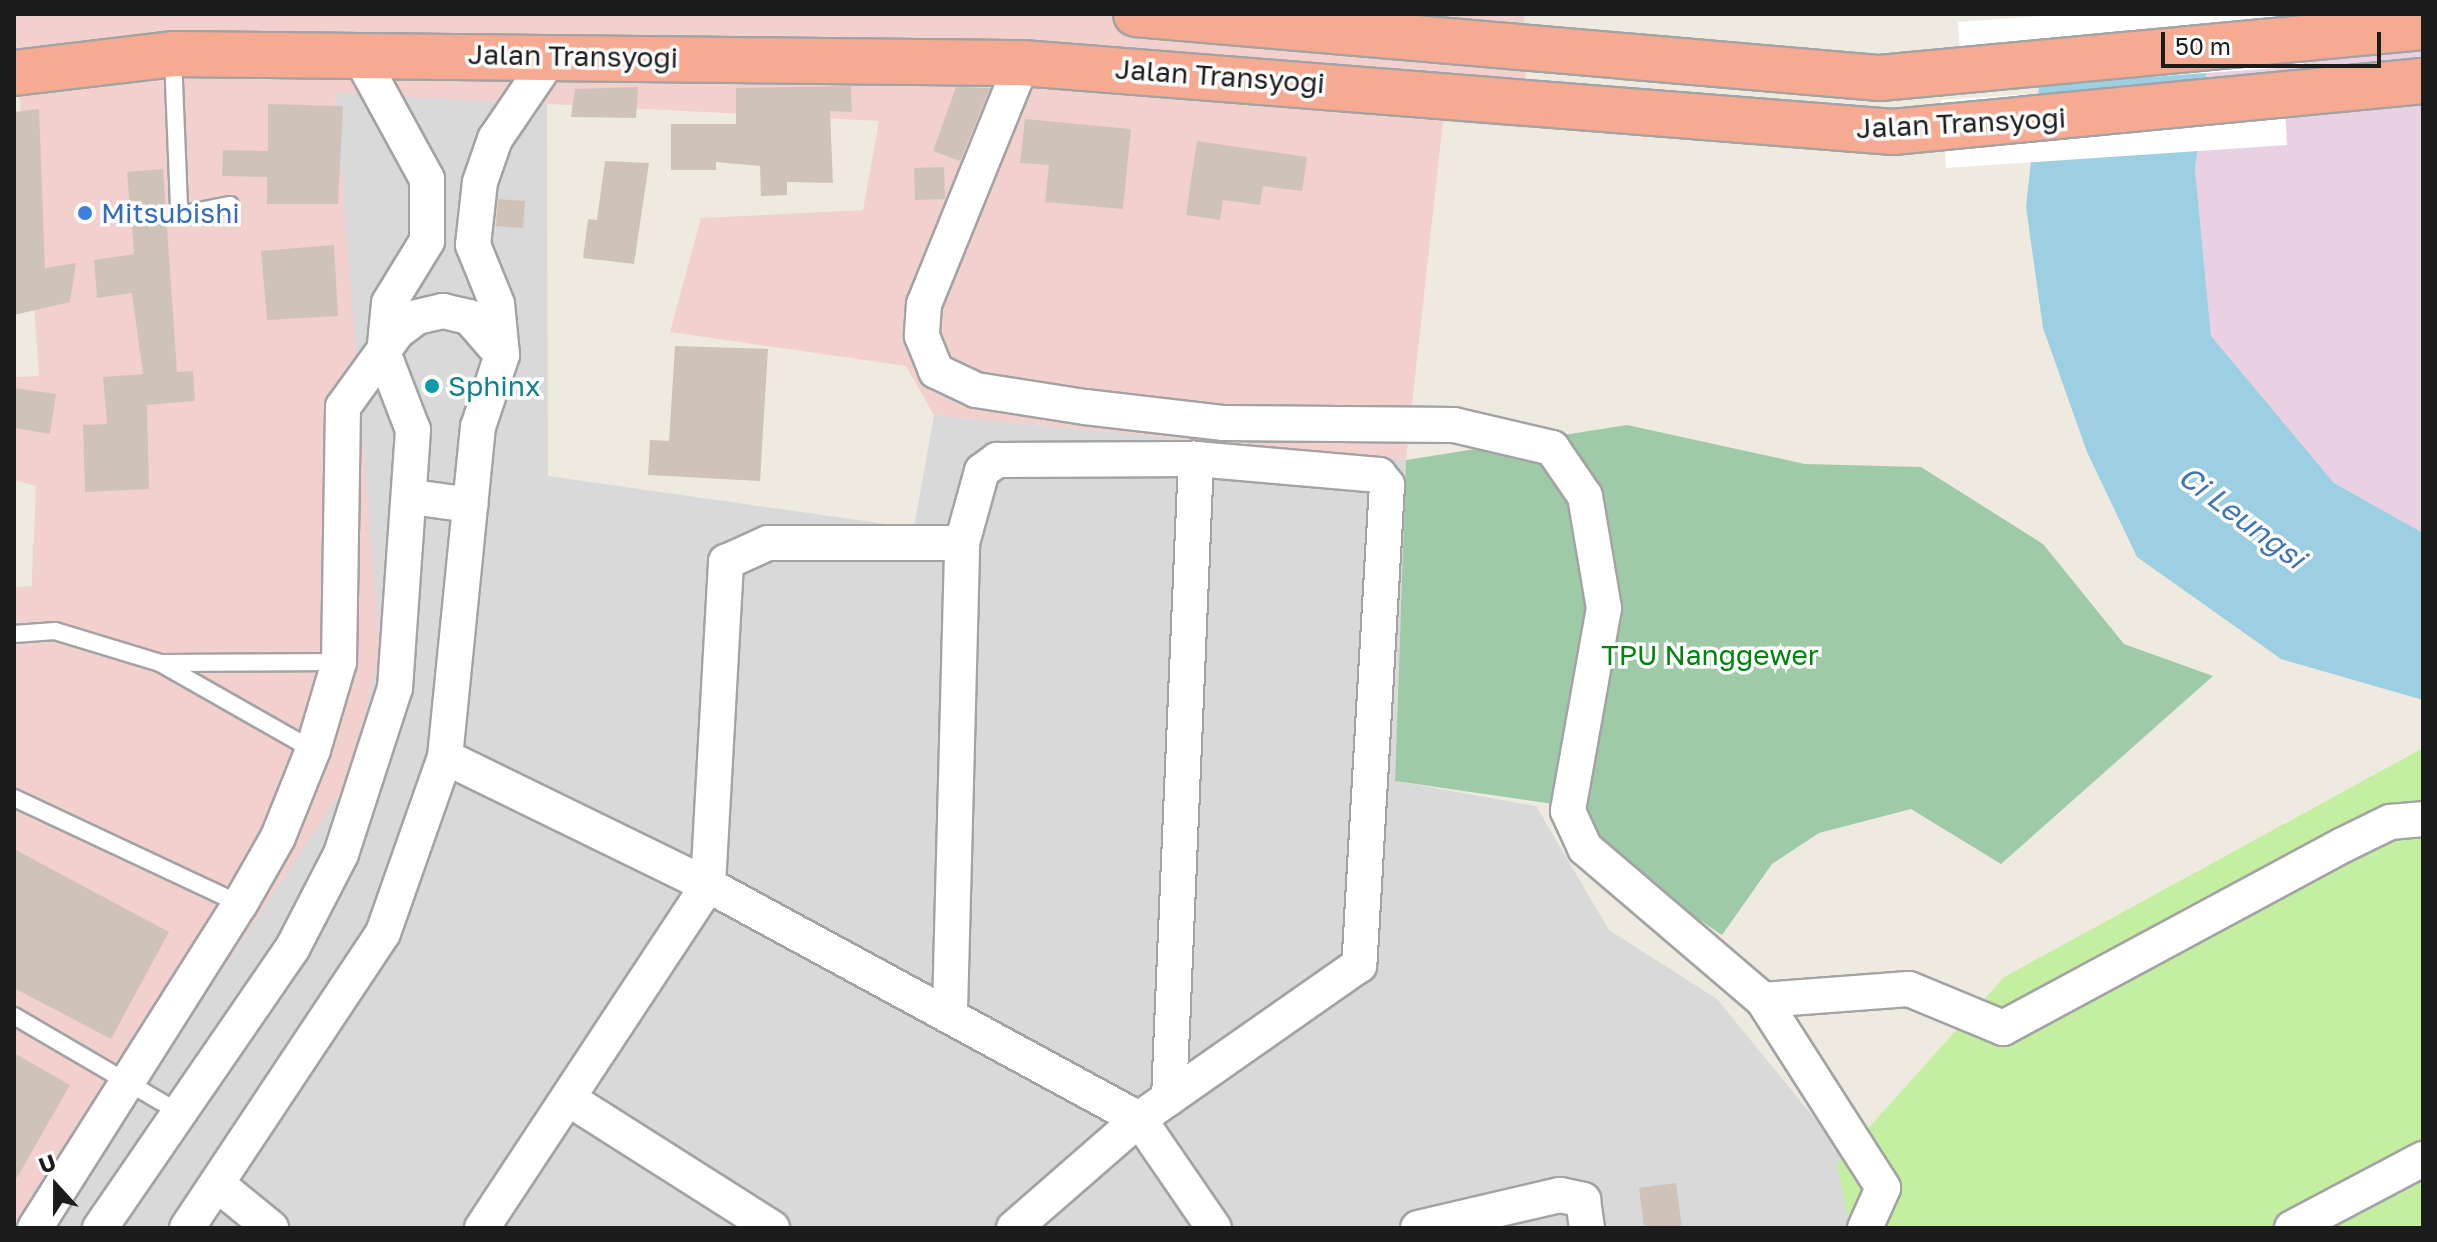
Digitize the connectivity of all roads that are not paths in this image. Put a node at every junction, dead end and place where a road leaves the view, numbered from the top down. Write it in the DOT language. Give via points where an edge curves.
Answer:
graph roads {
  1 [pos="1136,14"];
  2 [pos="1258,17"];
  3 [pos="2423,27"];
  4 [pos="358,53"];
  5 [pos="173,54"];
  6 [pos="552,55"];
  7 [pos="1022,63"];
  8 [pos="14,73"];
  9 [pos="2423,81"];
  10 [pos="427,179"];
  11 [pos="480,182"];
  12 [pos="230,205"];
  13 [pos="384,355"];
  14 [pos="502,355"];
  15 [pos="1196,459"];
  16 [pos="412,497"];
  17 [pos="470,505"];
  18 [pos="962,543"];
  19 [pos="14,634"];
  20 [pos="339,662"];
  21 [pos="160,663"];
  22 [pos="313,750"];
  23 [pos="445,757"];
  24 [pos="14,798"];
  25 [pos="2423,819"];
  26 [pos="708,885"];
  27 [pos="240,904"];
  28 [pos="1763,1000"];
  29 [pos="950,1010"];
  30 [pos="14,1016"];
  31 [pos="127,1079"];
  32 [pos="1169,1098"];
  33 [pos="572,1101"];
  34 [pos="180,1113"];
  35 [pos="1139,1119"];
  36 [pos="2423,1159"];
  37 [pos="217,1184"];
  38 [pos="35,1228"];
  39 [pos="100,1228"];
  40 [pos="187,1228"];
  41 [pos="271,1228"];
  42 [pos="482,1228"];
  43 [pos="772,1228"];
  44 [pos="1014,1228"];
  45 [pos="1214,1228"];
  46 [pos="1418,1228"];
  47 [pos="1587,1228"];
  48 [pos="1865,1228"];
  49 [pos="2292,1228"];
  1 -- 2 [label="highway, Jalan Transyogi"];
  2 -- 3 [label="highway, Jalan Transyogi" via="1839,76 1997,72"];
  4 -- 5 [label="highway, Jalan Transyogi"];
  4 -- 6 [label="highway, Jalan Transyogi"];
  4 -- 10 [label="street"];
  5 -- 8 [label="highway, Jalan Transyogi"];
  5 -- 12 [label="lane" via="179,206 184,214"];
  6 -- 7 [label="highway, Jalan Transyogi"];
  6 -- 11 [label="street" via="495,139"];
  7 -- 9 [label="highway, Jalan Transyogi" via="1254,76 1825,128 1990,126"];
  7 -- 28 [label="street" via="924,304 922,336 936,371 976,390 1085,407 1224,423 1454,425 1552,448 1585,496 1604,608 1568,811 1585,848 1738,973"];
  10 -- 11 [label="street"];
  10 -- 13 [label="street" via="427,241 389,303"];
  11 -- 14 [label="street" via="473,245 497,304"];
  13 -- 14 [label="street" via="417,317 443,311 490,333"];
  13 -- 16 [label="street" via="413,430"];
  13 -- 20 [label="street" via="343,407"];
  14 -- 17 [label="street" via="478,427"];
  15 -- 18 [label="street" via="997,460 978,476"];
  15 -- 32 [label="street"];
  15 -- 32 [label="street" via="1372,470 1387,485 1387,500 1365,950 1349,978"];
  16 -- 17 [label="street"];
  16 -- 34 [label="street" via="395,688 341,854 292,949"];
  17 -- 23 [label="street"];
  18 -- 26 [label="street" via="768,543 726,562"];
  18 -- 29 [label="street"];
  19 -- 21 [label="lane" via="55,631"];
  20 -- 21 [label="lane"];
  20 -- 22 [label="street"];
  21 -- 22 [label="lane"];
  22 -- 27 [label="street" via="278,837"];
  23 -- 26 [label="street"];
  23 -- 37 [label="street" via="383,933"];
  24 -- 27 [label="lane"];
  25 -- 28 [label="street" via="2378,827 2003,1028 1909,989"];
  26 -- 29 [label="street"];
  26 -- 33 [label="street"];
  27 -- 31 [label="street"];
  28 -- 48 [label="street" via="1883,1188"];
  29 -- 35 [label="street"];
  30 -- 31 [label="lane"];
  31 -- 34 [label="lane"];
  31 -- 38 [label="street"];
  32 -- 35 [label="street"];
  33 -- 42 [label="street"];
  33 -- 43 [label="street"];
  34 -- 39 [label="street"];
  35 -- 44 [label="street"];
  35 -- 45 [label="street"];
  36 -- 49 [label="street"];
  37 -- 40 [label="street"];
  37 -- 41 [label="street"];
  46 -- 47 [label="street" via="1560,1195 1583,1200"];
}
